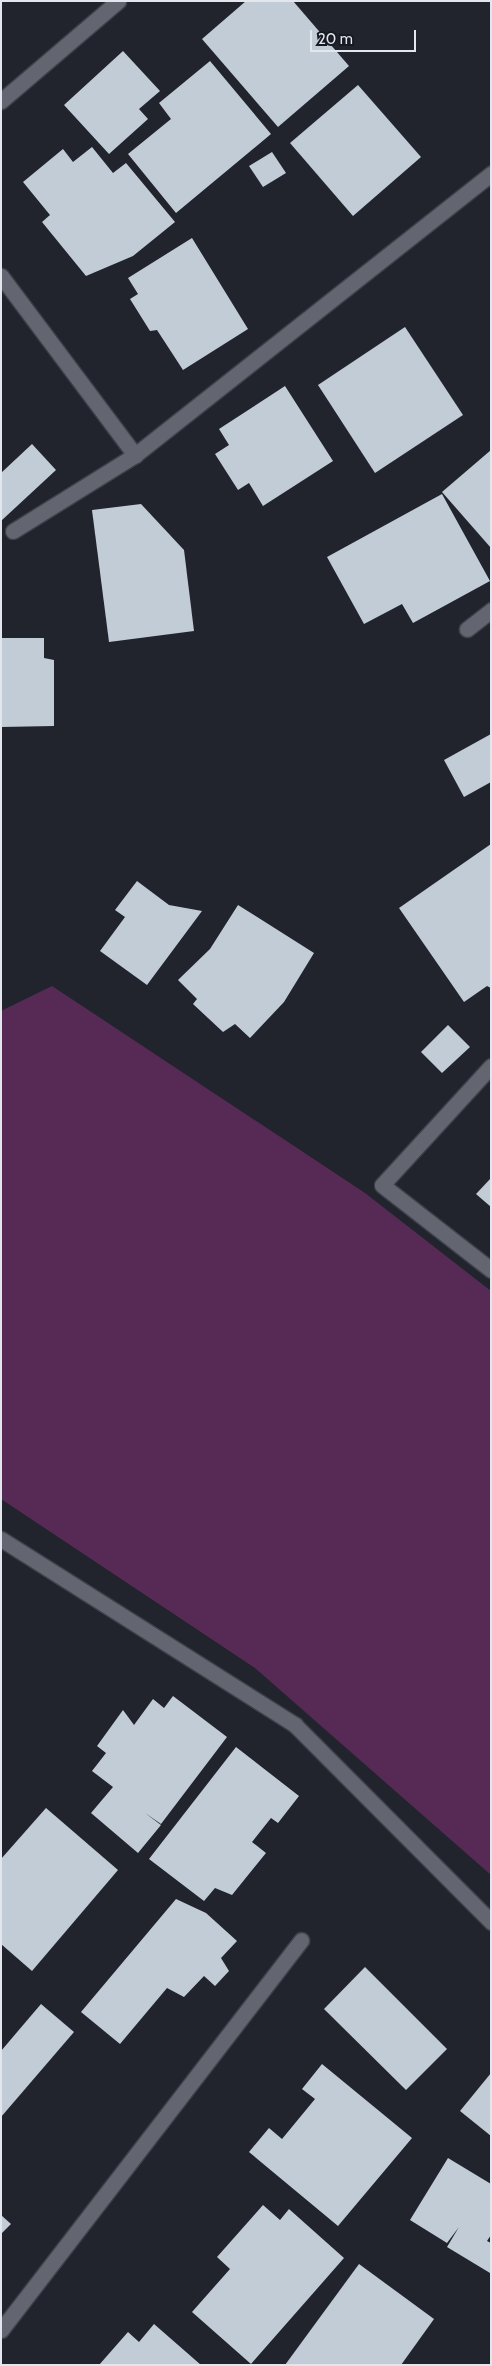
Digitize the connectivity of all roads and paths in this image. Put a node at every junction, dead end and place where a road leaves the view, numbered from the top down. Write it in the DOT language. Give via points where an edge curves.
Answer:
graph roads {
  1 [pos="118,1"];
  2 [pos="1,101"];
  3 [pos="491,174"];
  4 [pos="1,276"];
  5 [pos="135,455"];
  6 [pos="13,531"];
  7 [pos="491,610"];
  8 [pos="467,629"];
  9 [pos="491,1066"];
  10 [pos="491,1270"];
  11 [pos="1,1538"];
  12 [pos="491,1922"];
  13 [pos="301,1940"];
  14 [pos="1,2330"];
  1 -- 2 [label="street"];
  3 -- 5 [label="street"];
  4 -- 5 [label="street"];
  5 -- 6 [label="street"];
  7 -- 8 [label="street"];
  9 -- 10 [label="street" via="382,1185"];
  11 -- 12 [label="street" via="295,1725"];
  13 -- 14 [label="street"];
}
